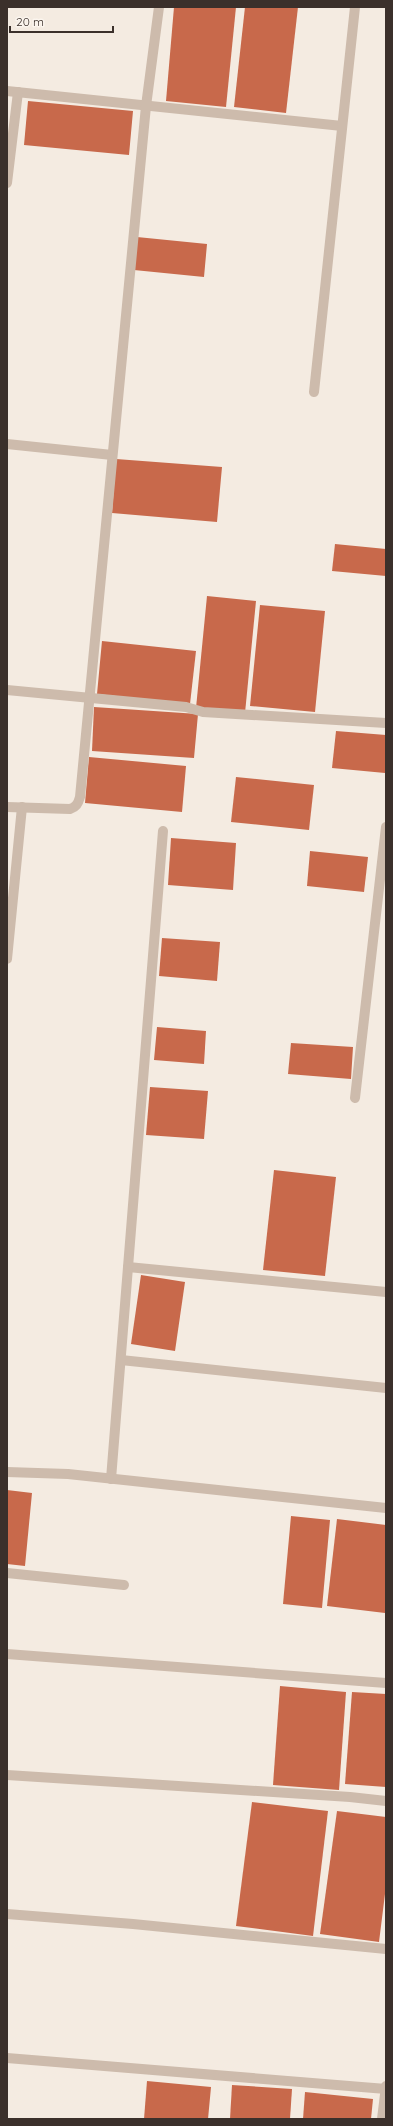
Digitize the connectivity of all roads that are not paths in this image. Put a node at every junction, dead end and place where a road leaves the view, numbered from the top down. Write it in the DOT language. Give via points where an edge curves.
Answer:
graph roads {
  1 [pos="159,7"];
  2 [pos="355,7"];
  3 [pos="7,91"];
  4 [pos="18,92"];
  5 [pos="146,106"];
  6 [pos="342,126"];
  7 [pos="7,183"];
  8 [pos="314,392"];
  9 [pos="7,444"];
  10 [pos="112,455"];
  11 [pos="7,690"];
  12 [pos="89,699"];
  13 [pos="386,723"];
  14 [pos="7,807"];
  15 [pos="22,807"];
  16 [pos="386,826"];
  17 [pos="164,831"];
  18 [pos="7,959"];
  19 [pos="355,1098"];
  20 [pos="128,1267"];
  21 [pos="386,1292"];
  22 [pos="121,1360"];
  23 [pos="386,1388"];
  24 [pos="7,1472"];
  25 [pos="111,1479"];
  26 [pos="386,1508"];
  27 [pos="7,1573"];
  28 [pos="124,1585"];
  29 [pos="7,1654"];
  30 [pos="386,1683"];
  31 [pos="7,1775"];
  32 [pos="386,1802"];
  33 [pos="7,1914"];
  34 [pos="386,1949"];
  35 [pos="7,2058"];
  36 [pos="386,2086"];
  37 [pos="386,2090"];
  38 [pos="382,2119"];
  1 -- 5 [label="street"];
  2 -- 6 [label="street"];
  3 -- 4 [label="street"];
  4 -- 5 [label="street"];
  4 -- 7 [label="street"];
  5 -- 6 [label="street"];
  5 -- 10 [label="street"];
  6 -- 8 [label="street"];
  9 -- 10 [label="street"];
  10 -- 12 [label="street"];
  11 -- 12 [label="street"];
  12 -- 13 [label="street" via="186,707 203,712"];
  12 -- 15 [label="street" via="79,803 70,809"];
  14 -- 15 [label="street"];
  15 -- 18 [label="street"];
  16 -- 19 [label="street"];
  17 -- 20 [label="street"];
  20 -- 21 [label="street"];
  20 -- 22 [label="street"];
  22 -- 23 [label="street"];
  22 -- 25 [label="street"];
  24 -- 25 [label="street" via="68,1474"];
  25 -- 26 [label="street"];
  27 -- 28 [label="street"];
  29 -- 30 [label="street"];
  31 -- 32 [label="street" via="350,1797"];
  33 -- 34 [label="street"];
  35 -- 37 [label="street"];
  36 -- 37 [label="street"];
  37 -- 38 [label="street"];
}
